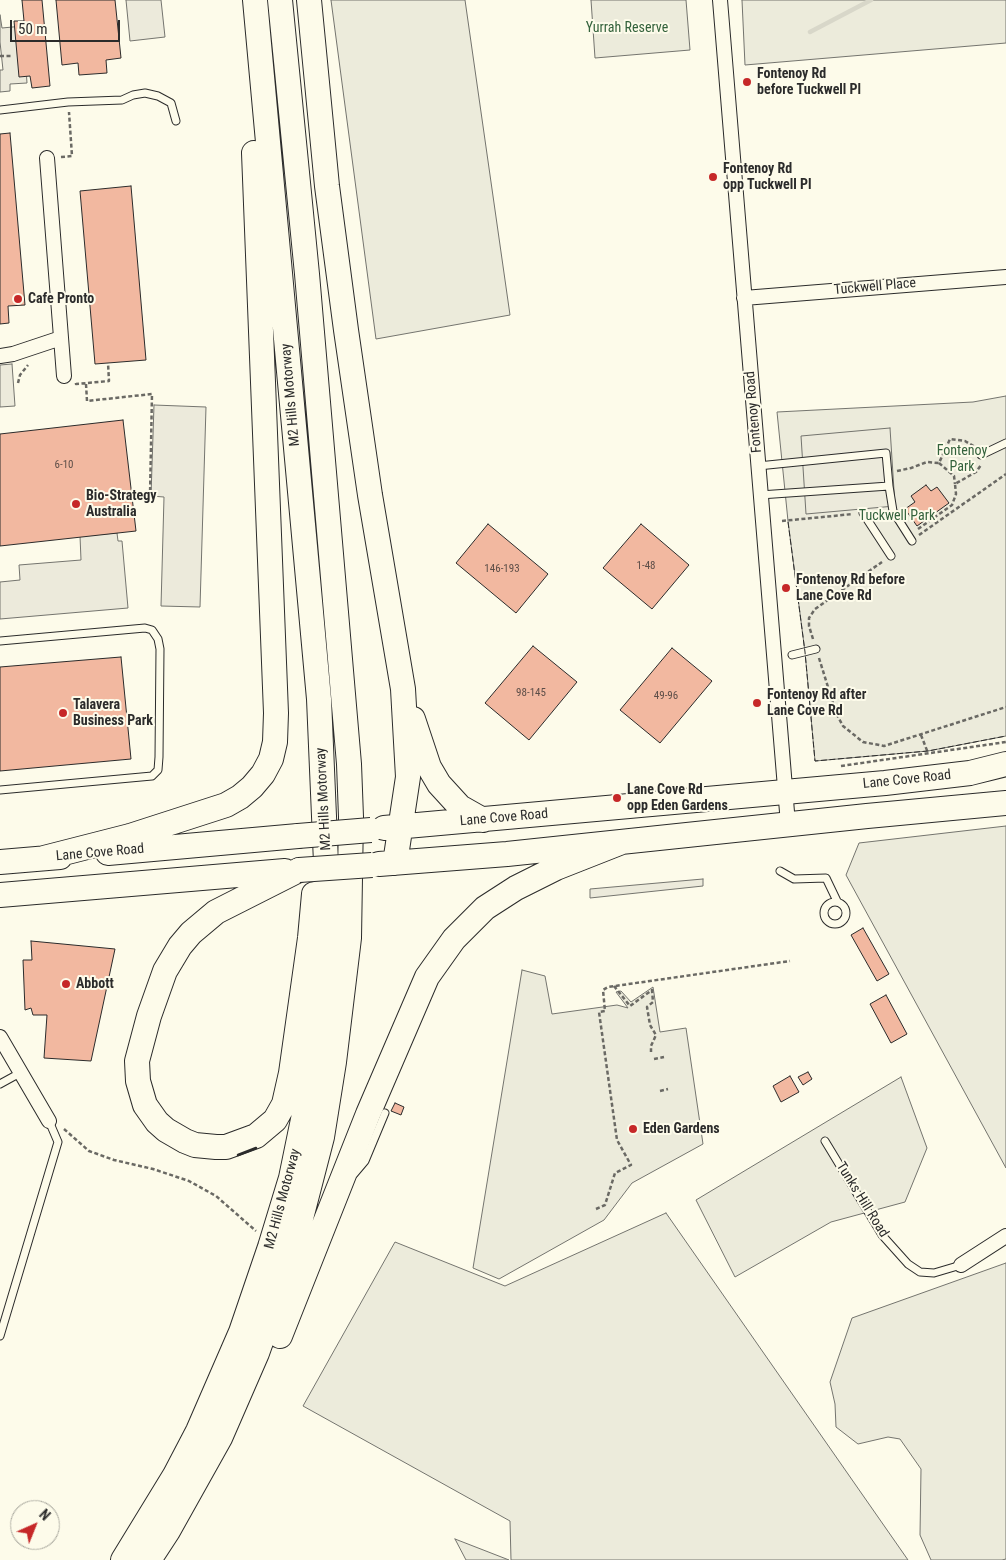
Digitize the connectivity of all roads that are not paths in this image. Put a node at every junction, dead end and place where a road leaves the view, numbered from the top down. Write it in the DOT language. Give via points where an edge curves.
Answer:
graph roads {
  1 [pos="248,0"];
  2 [pos="255,0"];
  3 [pos="280,0"];
  4 [pos="309,0"];
  5 [pos="720,0"];
  6 [pos="0,110"];
  7 [pos="176,121"];
  8 [pos="47,158"];
  9 [pos="1006,277"];
  10 [pos="744,298"];
  11 [pos="61,338"];
  12 [pos="0,356"];
  13 [pos="64,376"];
  14 [pos="1006,443"];
  15 [pos="981,455"];
  16 [pos="758,466"];
  17 [pos="889,486"];
  18 [pos="760,495"];
  19 [pos="863,513"];
  20 [pos="912,541"];
  21 [pos="890,556"];
  22 [pos="0,641"];
  23 [pos="816,649"];
  24 [pos="792,655"];
  25 [pos="403,689"];
  26 [pos="1006,764"];
  27 [pos="0,790"];
  28 [pos="785,792"];
  29 [pos="1006,803"];
  30 [pos="484,820"];
  31 [pos="788,824"];
  32 [pos="399,826"];
  33 [pos="326,832"];
  34 [pos="622,842"];
  35 [pos="44,858"];
  36 [pos="0,862"];
  37 [pos="383,864"];
  38 [pos="299,870"];
  39 [pos="780,872"];
  40 [pos="0,895"];
  41 [pos="837,902"];
  42 [pos="0,1038"];
  43 [pos="20,1073"];
  44 [pos="0,1084"];
  45 [pos="385,1113"];
  46 [pos="49,1121"];
  47 [pos="825,1141"];
  48 [pos="336,1195"];
  49 [pos="1006,1236"];
  50 [pos="961,1265"];
  51 [pos="0,1336"];
  52 [pos="220,1438"];
  53 [pos="123,1560"];
  54 [pos="149,1560"];
  1 -- 35 [label="highway" via="276,713 273,750 258,780 246,793 226,805 130,836"];
  2 -- 33 [label="highway, M2 Hills Motorway" via="319,699"];
  3 -- 52 [label="highway, M2 Hills Motorway" via="349,764 350,906 344,990 322,1137 291,1257 258,1353"];
  4 -- 25 [label="highway" via="326,177 346,330"];
  5 -- 10 [label="street, Fontenoy Road"];
  6 -- 7 [label="lane" via="122,100 145,93 171,103"];
  8 -- 11 [label="street"];
  9 -- 10 [label="street, Tuckwell Place"];
  10 -- 16 [label="street, Fontenoy Road"];
  11 -- 12 [label="street"];
  11 -- 13 [label="street"];
  14 -- 15 [label="lane"];
  16 -- 17 [label="lane" via="886,454"];
  16 -- 18 [label="street, Fontenoy Road"];
  17 -- 18 [label="lane"];
  17 -- 20 [label="lane" via="893,511"];
  18 -- 28 [label="street, Fontenoy Road"];
  19 -- 21 [label="lane"];
  22 -- 27 [label="lane" via="145,628 152,630 158,638 160,649 159,757 158,770 152,776"];
  23 -- 24 [label="lane"];
  25 -- 30 [label="highway" via="429,767 439,784 460,806"];
  25 -- 32 [label="highway" via="408,777"];
  26 -- 28 [label="highway, Lane Cove Road" via="970,773"];
  28 -- 30 [label="highway, Lane Cove Road"];
  28 -- 31 [label="street, Fontenoy Road"];
  29 -- 31 [label="highway"];
  30 -- 32 [label="highway, Lane Cove Road"];
  31 -- 34 [label="highway"];
  32 -- 35 [label="highway, Lane Cove Road, bridge"];
  32 -- 37 [label="highway"];
  33 -- 38 [label="highway" via="316,861 310,938 284,1104 275,1120 256,1136 226,1147 195,1145 157,1122 145,1105 138,1081 138,1061 149,1016 165,971 191,933 216,912"];
  33 -- 53 [label="highway, M2 Hills Motorway" via="328,910 324,1001 290,1178 241,1332 198,1431"];
  34 -- 37 [label="highway"];
  34 -- 48 [label="highway" via="516,888 485,908 454,939 427,977"];
  35 -- 36 [label="highway, Lane Cove Road"];
  37 -- 38 [label="highway, bridge"];
  38 -- 40 [label="highway"];
  39 -- 41 [label="lane" via="794,879 826,878"];
  42 -- 43 [label="street"];
  43 -- 44 [label="lane"];
  43 -- 46 [label="street"];
  45 -- 48 [label="lane" via="365,1161"];
  46 -- 51 [label="lane" via="58,1142"];
  47 -- 50 [label="lane, Tunks Hill Road" via="882,1236 908,1264 920,1272 934,1273"];
  48 -- 52 [label="highway" via="250,1411"];
  49 -- 50 [label="street, Tunks Hill Road"];
  52 -- 54 [label="highway, M2 Hills Motorway"];
}
